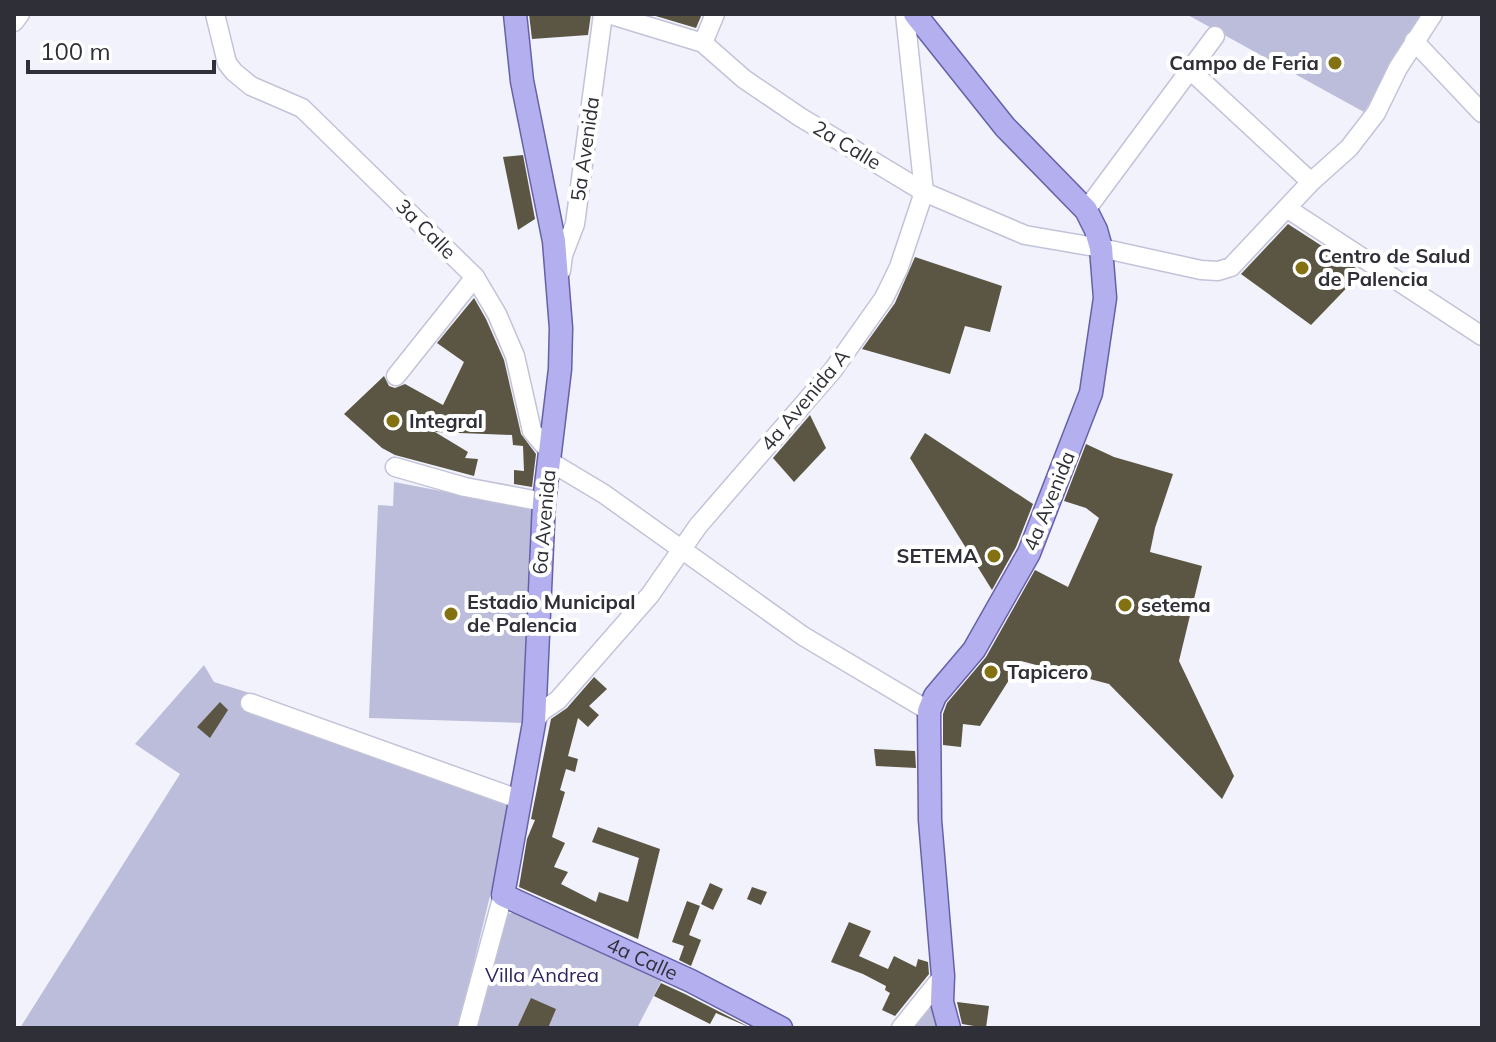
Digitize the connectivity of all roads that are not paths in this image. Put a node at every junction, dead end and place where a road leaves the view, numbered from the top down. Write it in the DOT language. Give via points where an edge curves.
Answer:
graph roads {
  1 [pos="20,14"];
  2 [pos="215,14"];
  3 [pos="515,14"];
  4 [pos="605,14"];
  5 [pos="715,14"];
  6 [pos="905,14"];
  7 [pos="915,14"];
  8 [pos="1433,14"];
  9 [pos="14,22"];
  10 [pos="1215,36"];
  11 [pos="1414,41"];
  12 [pos="703,43"];
  13 [pos="1189,69"];
  14 [pos="1482,113"];
  15 [pos="1311,182"];
  16 [pos="924,192"];
  17 [pos="1288,209"];
  18 [pos="1086,210"];
  19 [pos="1101,248"];
  20 [pos="475,277"];
  21 [pos="559,282"];
  22 [pos="1482,336"];
  23 [pos="396,376"];
  24 [pos="549,457"];
  25 [pos="395,467"];
  26 [pos="544,502"];
  27 [pos="681,551"];
  28 [pos="250,703"];
  29 [pos="929,711"];
  30 [pos="534,723"];
  31 [pos="521,800"];
  32 [pos="503,895"];
  33 [pos="943,976"];
  34 [pos="467,1028"];
  35 [pos="781,1028"];
  36 [pos="901,1028"];
  37 [pos="949,1028"];
  1 -- 9 [label="street"];
  2 -- 20 [label="street, 3a Calle" via="227,63 251,86 302,108"];
  3 -- 21 [label="main road, 6a Avenida"];
  4 -- 12 [label="street, 2a Calle"];
  4 -- 21 [label="street, 5a Avenida" via="575,224"];
  5 -- 12 [label="street"];
  6 -- 16 [label="street, 4a Avenida A"];
  7 -- 18 [label="main road, 4a Avenida" via="1005,127"];
  8 -- 11 [label="street"];
  10 -- 13 [label="street"];
  11 -- 14 [label="street"];
  11 -- 15 [label="street" via="1376,113 1349,148"];
  12 -- 16 [label="street, 2a Calle" via="755,87"];
  13 -- 15 [label="street"];
  13 -- 18 [label="street"];
  15 -- 17 [label="street"];
  16 -- 19 [label="street, 2a Calle" via="1025,235"];
  16 -- 27 [label="street, 4a Avenida A" via="899,267 866,327"];
  17 -- 19 [label="street, 2a Calle" via="1231,267 1218,271"];
  17 -- 22 [label="street"];
  18 -- 19 [label="main road, 4a Avenida"];
  19 -- 29 [label="main road, 4a Avenida" via="1105,298 1091,393 1029,553 974,650 935,696"];
  20 -- 23 [label="street"];
  20 -- 24 [label="street, 3a Calle" via="515,356 532,431"];
  21 -- 24 [label="main road, 6a Avenida" via="560,369"];
  24 -- 26 [label="main road, 6a Avenida"];
  24 -- 27 [label="street, 3a Calle"];
  25 -- 26 [label="street"];
  26 -- 30 [label="main road, 6a Avenida"];
  27 -- 29 [label="street, 3a Calle" via="803,636"];
  27 -- 30 [label="street, 4a Avenida A" via="650,595"];
  28 -- 31 [label="street"];
  29 -- 33 [label="main road" via="930,820"];
  30 -- 31 [label="main road, 6a Avenida"];
  31 -- 32 [label="main road, 6a Avenida"];
  32 -- 34 [label="street, 6a Avenida"];
  32 -- 35 [label="main road, 4a Calle"];
  33 -- 36 [label="street"];
  33 -- 37 [label="main road"];
}
